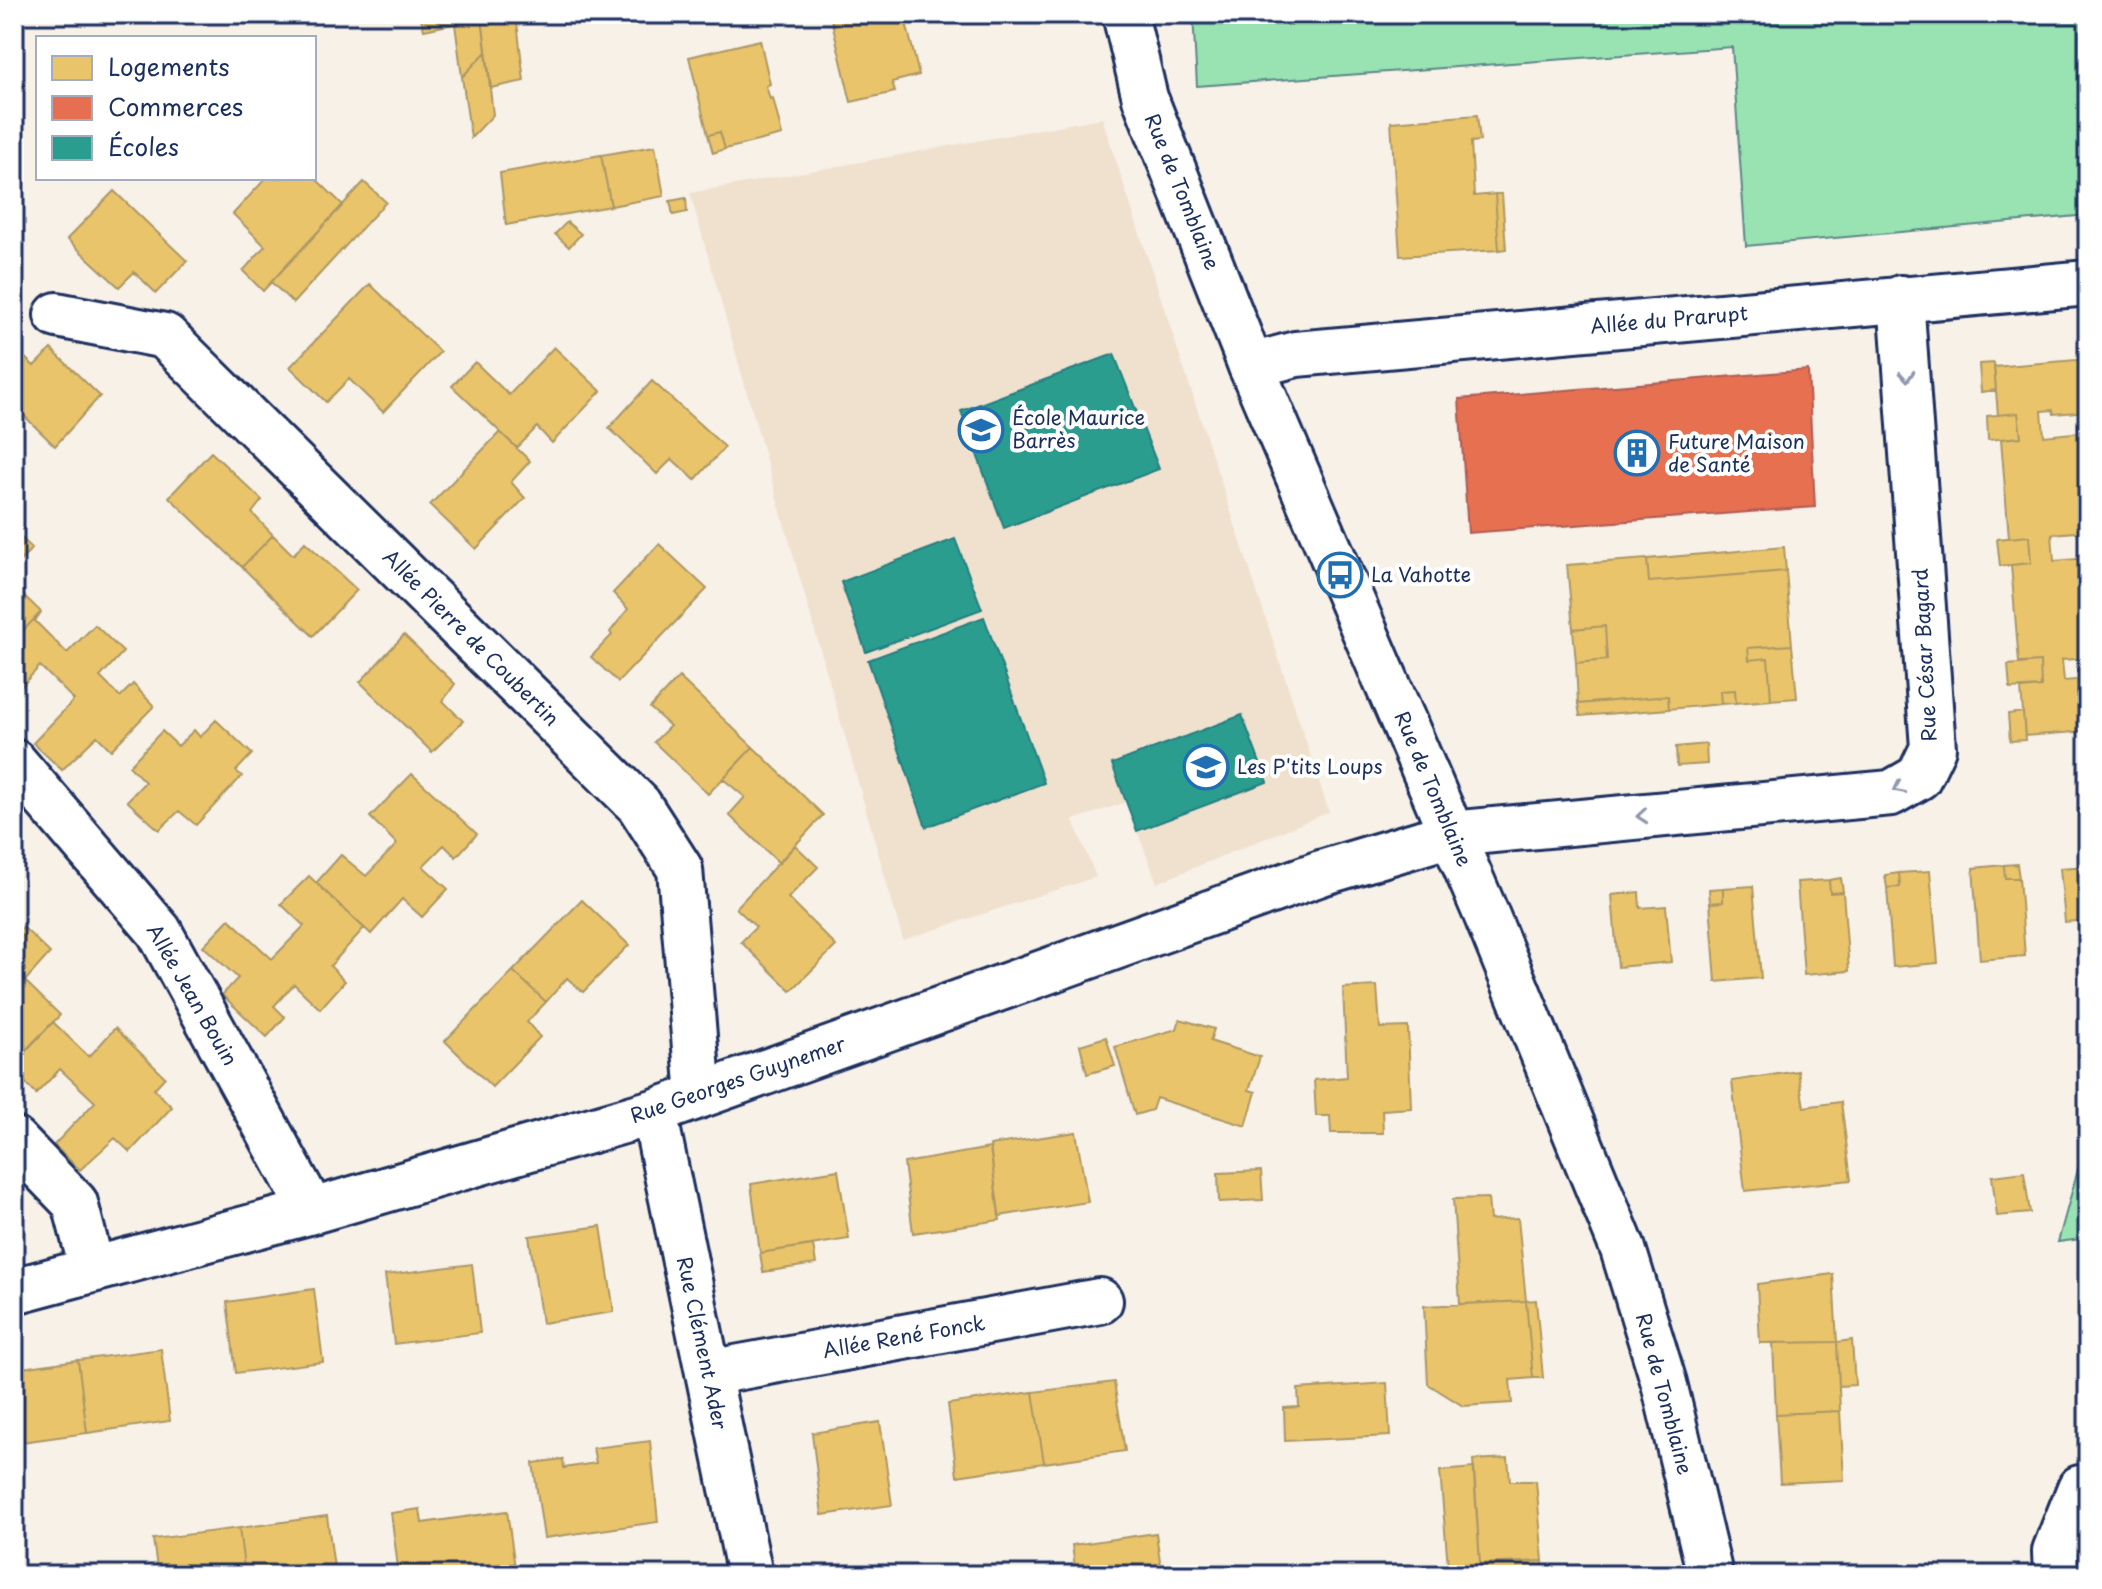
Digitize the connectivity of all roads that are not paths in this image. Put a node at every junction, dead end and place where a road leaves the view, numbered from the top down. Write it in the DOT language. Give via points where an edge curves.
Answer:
graph roads {
  1 [pos="1125,14"];
  2 [pos="2088,283"];
  3 [pos="1901,298"];
  4 [pos="57,315"];
  5 [pos="1251,366"];
  6 [pos="14,762"];
  7 [pos="1451,834"];
  8 [pos="699,1096"];
  9 [pos="654,1112"];
  10 [pos="14,1140"];
  11 [pos="312,1211"];
  12 [pos="92,1269"];
  13 [pos="14,1291"];
  14 [pos="1100,1301"];
  15 [pos="708,1373"];
  16 [pos="2080,1488"];
  17 [pos="750,1575"];
  18 [pos="1710,1575"];
  19 [pos="2056,1575"];
  1 -- 5 [label="street, Rue de Tomblaine" via="1145,98"];
  2 -- 3 [label="street, Allée du Prarupt"];
  3 -- 5 [label="street, Allée du Prarupt" via="1296,354"];
  3 -- 7 [label="street, Rue César Bagard, one-way" via="1933,748 1919,777 1891,793"];
  4 -- 8 [label="street, Allée Pierre de Coubertin" via="165,336 639,805 680,869"];
  5 -- 7 [label="street, Rue de Tomblaine"];
  6 -- 11 [label="street, Allée Jean Bouin" via="159,931"];
  7 -- 8 [label="street, Rue Georges Guynemer" via="1321,873"];
  7 -- 18 [label="street, Rue de Tomblaine" via="1623,1249 1664,1383"];
  8 -- 9 [label="street, Rue Georges Guynemer"];
  9 -- 11 [label="street, Rue Georges Guynemer"];
  9 -- 15 [label="street, Rue Clément Ader"];
  10 -- 12 [label="street" via="75,1203"];
  11 -- 12 [label="street, Rue Georges Guynemer"];
  12 -- 13 [label="street, Rue Georges Guynemer"];
  14 -- 15 [label="street, Allée René Fonck"];
  15 -- 17 [label="street, Rue Clément Ader"];
  16 -- 19 [label="street" via="2055,1551"];
}
